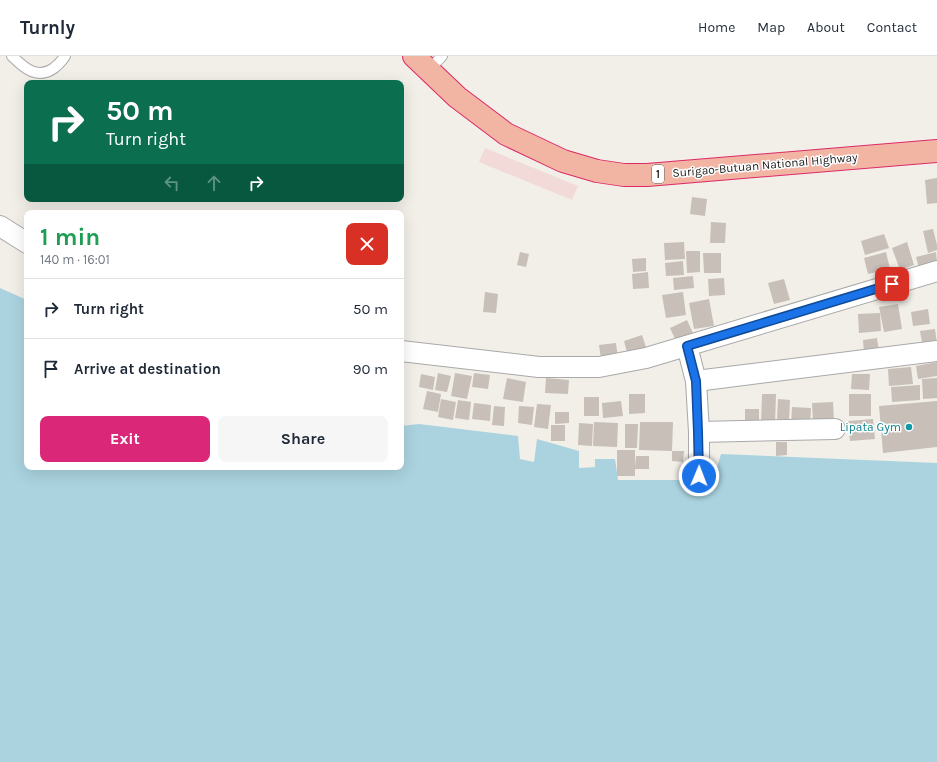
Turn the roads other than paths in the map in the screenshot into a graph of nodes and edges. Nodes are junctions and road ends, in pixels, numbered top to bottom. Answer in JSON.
{"nodes":[{"id":1,"x":12,"y":56,"type":"edge"},
{"id":2,"x":65,"y":56,"type":"edge"},
{"id":3,"x":428,"y":61,"type":"edge"},
{"id":4,"x":937,"y":151,"type":"edge"},
{"id":5,"x":0,"y":226,"type":"edge"},
{"id":6,"x":24,"y":241,"type":"edge"},
{"id":7,"x":937,"y":271,"type":"edge"},
{"id":8,"x":687,"y":346,"type":"junction"},
{"id":9,"x":404,"y":351,"type":"edge"},
{"id":10,"x":937,"y":351,"type":"edge"},
{"id":11,"x":696,"y":381,"type":"junction"},
{"id":12,"x":836,"y":429,"type":"dead end"},
{"id":13,"x":698,"y":432,"type":"junction"},
{"id":14,"x":699,"y":476,"type":"dead end"}],
"edges":[{"from":1,"to":2,"type":"lane"},
{"from":3,"to":4,"type":"highway","name":"Surigao-Butuan National Highway","number":"1"},
{"from":5,"to":6,"type":"street"},
{"from":7,"to":8,"type":"street"},
{"from":8,"to":9,"type":"street"},
{"from":8,"to":11,"type":"street"},
{"from":10,"to":11,"type":"street"},
{"from":11,"to":13,"type":"street"},
{"from":12,"to":13,"type":"street"},
{"from":13,"to":14,"type":"street"}]}
